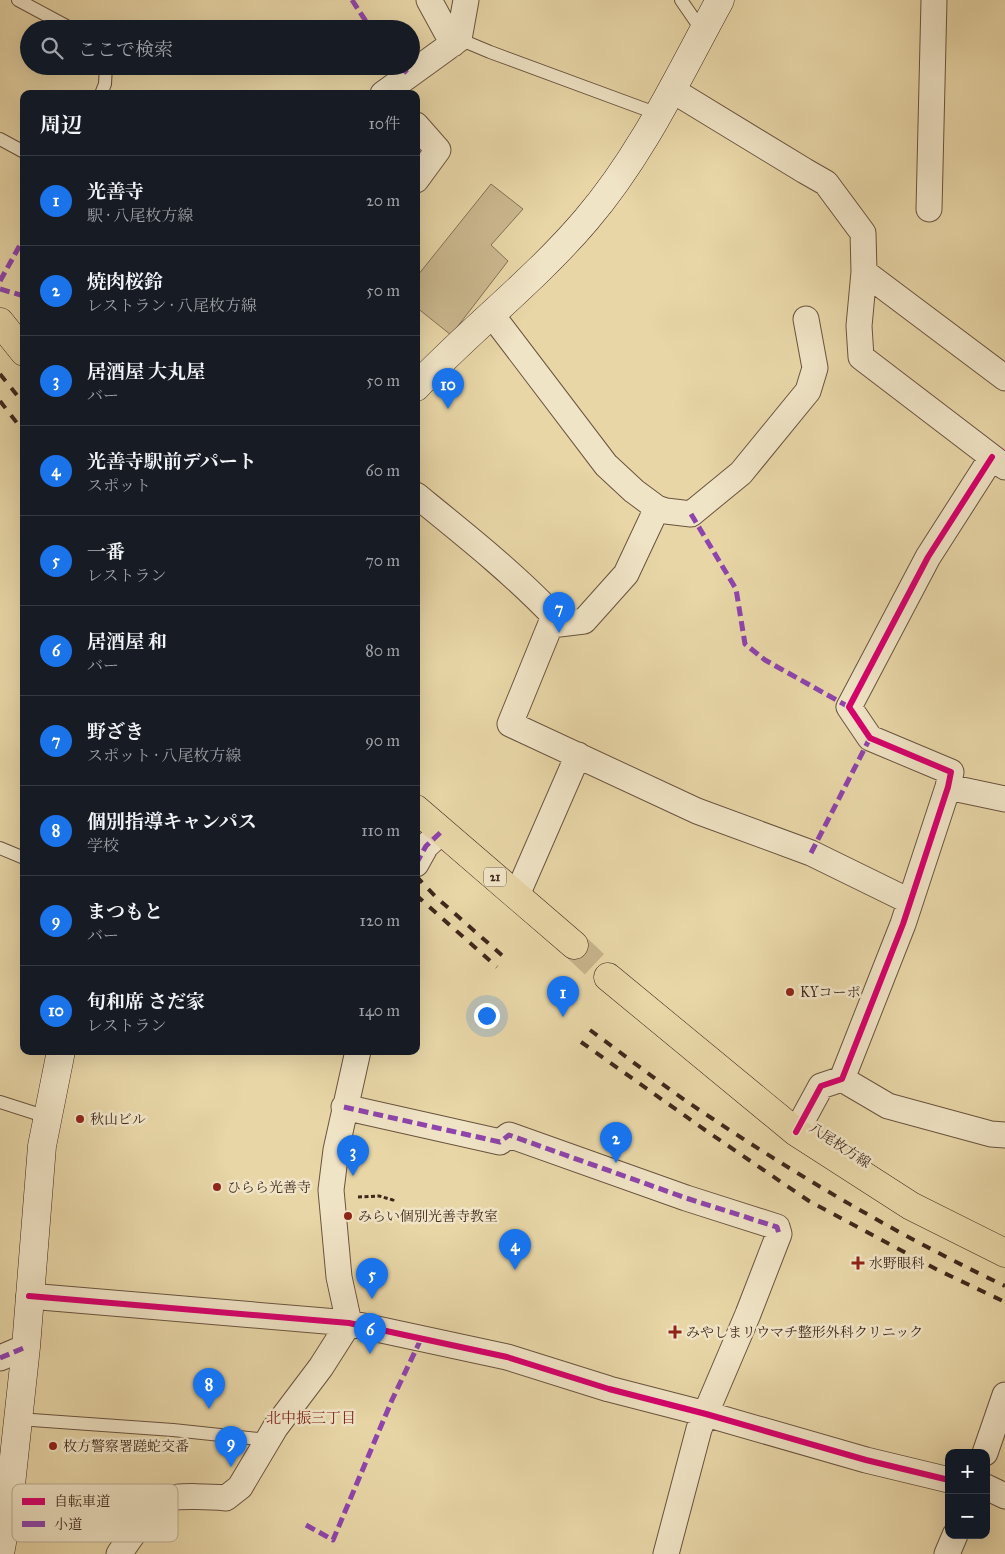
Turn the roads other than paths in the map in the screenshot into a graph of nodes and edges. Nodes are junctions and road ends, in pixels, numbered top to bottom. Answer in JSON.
{"nodes":[{"id":1,"x":18,"y":0,"type":"edge"},
{"id":2,"x":429,"y":0,"type":"edge"},
{"id":3,"x":466,"y":0,"type":"edge"},
{"id":4,"x":682,"y":0,"type":"edge"},
{"id":5,"x":720,"y":0,"type":"edge"},
{"id":6,"x":934,"y":0,"type":"edge"},
{"id":7,"x":55,"y":20,"type":"edge"},
{"id":8,"x":703,"y":32,"type":"junction"},
{"id":9,"x":456,"y":41,"type":"junction"},
{"id":10,"x":420,"y":68,"type":"edge"},
{"id":11,"x":106,"y":75,"type":"edge"},
{"id":12,"x":410,"y":75,"type":"edge"},
{"id":13,"x":102,"y":90,"type":"edge"},
{"id":14,"x":390,"y":90,"type":"edge"},
{"id":15,"x":672,"y":90,"type":"junction"},
{"id":16,"x":658,"y":114,"type":"junction"},
{"id":17,"x":420,"y":130,"type":"edge"},
{"id":18,"x":0,"y":139,"type":"edge"},
{"id":19,"x":20,"y":150,"type":"edge"},
{"id":20,"x":420,"y":175,"type":"edge"},
{"id":21,"x":929,"y":209,"type":"dead end"},
{"id":22,"x":864,"y":272,"type":"junction"},
{"id":23,"x":492,"y":315,"type":"junction"},
{"id":24,"x":806,"y":319,"type":"dead end"},
{"id":25,"x":0,"y":322,"type":"edge"},
{"id":26,"x":20,"y":347,"type":"edge"},
{"id":27,"x":1005,"y":378,"type":"edge"},
{"id":28,"x":420,"y":383,"type":"edge"},
{"id":29,"x":998,"y":462,"type":"edge"},
{"id":30,"x":420,"y":498,"type":"edge"},
{"id":31,"x":657,"y":508,"type":"junction"},
{"id":32,"x":551,"y":625,"type":"junction"},
{"id":33,"x":578,"y":755,"type":"junction"},
{"id":34,"x":948,"y":787,"type":"junction"},
{"id":35,"x":1005,"y":799,"type":"edge"},
{"id":36,"x":420,"y":814,"type":"edge"},
{"id":37,"x":441,"y":832,"type":"junction"},
{"id":38,"x":0,"y":848,"type":"edge"},
{"id":39,"x":20,"y":856,"type":"edge"},
{"id":40,"x":420,"y":857,"type":"edge"},
{"id":41,"x":516,"y":895,"type":"junction"},
{"id":42,"x":910,"y":901,"type":"junction"},
{"id":43,"x":574,"y":945,"type":"tunnel mouth"},
{"id":44,"x":608,"y":977,"type":"tunnel mouth"},
{"id":45,"x":60,"y":1055,"type":"edge"},
{"id":46,"x":357,"y":1055,"type":"edge"},
{"id":47,"x":842,"y":1080,"type":"junction"},
{"id":48,"x":0,"y":1102,"type":"edge"},
{"id":49,"x":344,"y":1107,"type":"junction"},
{"id":50,"x":47,"y":1117,"type":"junction"},
{"id":51,"x":796,"y":1132,"type":"junction"},
{"id":52,"x":1005,"y":1135,"type":"edge"},
{"id":53,"x":1005,"y":1253,"type":"edge"},
{"id":54,"x":29,"y":1296,"type":"junction"},
{"id":55,"x":349,"y":1323,"type":"junction"},
{"id":56,"x":26,"y":1346,"type":"junction"},
{"id":57,"x":0,"y":1358,"type":"edge"},
{"id":58,"x":1005,"y":1395,"type":"edge"},
{"id":59,"x":706,"y":1414,"type":"junction"},
{"id":60,"x":18,"y":1419,"type":"junction"},
{"id":61,"x":267,"y":1440,"type":"junction"},
{"id":62,"x":987,"y":1449,"type":"edge"},
{"id":63,"x":945,"y":1479,"type":"edge"},
{"id":64,"x":990,"y":1489,"type":"edge"},
{"id":65,"x":1005,"y":1496,"type":"edge"},
{"id":66,"x":178,"y":1498,"type":"edge"},
{"id":67,"x":953,"y":1539,"type":"edge"},
{"id":68,"x":128,"y":1542,"type":"edge"},
{"id":69,"x":0,"y":1554,"type":"edge"},
{"id":70,"x":119,"y":1554,"type":"edge"},
{"id":71,"x":666,"y":1554,"type":"edge"},
{"id":72,"x":947,"y":1554,"type":"edge"}],
"edges":[{"from":1,"to":7,"type":"lane"},
{"from":2,"to":9,"type":"street"},
{"from":3,"to":9,"type":"street"},
{"from":4,"to":8,"type":"lane"},
{"from":5,"to":8,"type":"street"},
{"from":6,"to":21,"type":"street"},
{"from":8,"to":15,"type":"street"},
{"from":9,"to":10,"type":"street"},
{"from":9,"to":16,"type":"lane"},
{"from":11,"to":13,"type":"lane"},
{"from":12,"to":14,"type":"street"},
{"from":15,"to":16,"type":"street"},
{"from":15,"to":22,"type":"street"},
{"from":16,"to":23,"type":"street"},
{"from":17,"to":20,"type":"street"},
{"from":18,"to":19,"type":"lane"},
{"from":22,"to":27,"type":"street"},
{"from":22,"to":29,"type":"street"},
{"from":23,"to":28,"type":"street"},
{"from":23,"to":31,"type":"street"},
{"from":24,"to":31,"type":"street"},
{"from":25,"to":26,"type":"main road"},
{"from":29,"to":34,"type":"street"},
{"from":30,"to":32,"type":"street"},
{"from":31,"to":32,"type":"street"},
{"from":32,"to":33,"type":"street"},
{"from":33,"to":41,"type":"street"},
{"from":33,"to":42,"type":"street"},
{"from":34,"to":35,"type":"street"},
{"from":34,"to":42,"type":"street"},
{"from":36,"to":37,"type":"main road","number":"21"},
{"from":37,"to":40,"type":"street"},
{"from":37,"to":41,"type":"main road","number":"21"},
{"from":38,"to":39,"type":"lane"},
{"from":41,"to":43,"type":"main road","number":"21"},
{"from":42,"to":47,"type":"street"},
{"from":44,"to":51,"type":"main road","name":"八尾枚方線"},
{"from":45,"to":50,"type":"street"},
{"from":46,"to":49,"type":"street"},
{"from":47,"to":51,"type":"street"},
{"from":47,"to":52,"type":"street"},
{"from":48,"to":50,"type":"lane"},
{"from":49,"to":55,"type":"street"},
{"from":49,"to":59,"type":"street"},
{"from":50,"to":54,"type":"street"},
{"from":51,"to":53,"type":"main road","name":"八尾枚方線"},
{"from":54,"to":55,"type":"street"},
{"from":54,"to":56,"type":"street"},
{"from":55,"to":59,"type":"street"},
{"from":55,"to":61,"type":"street"},
{"from":56,"to":57,"type":"street"},
{"from":56,"to":60,"type":"street"},
{"from":58,"to":62,"type":"street"},
{"from":59,"to":63,"type":"street"},
{"from":59,"to":71,"type":"street"},
{"from":60,"to":61,"type":"lane"},
{"from":60,"to":69,"type":"street"},
{"from":61,"to":66,"type":"street"},
{"from":64,"to":65,"type":"street"},
{"from":67,"to":72,"type":"street"},
{"from":68,"to":70,"type":"street"}]}
